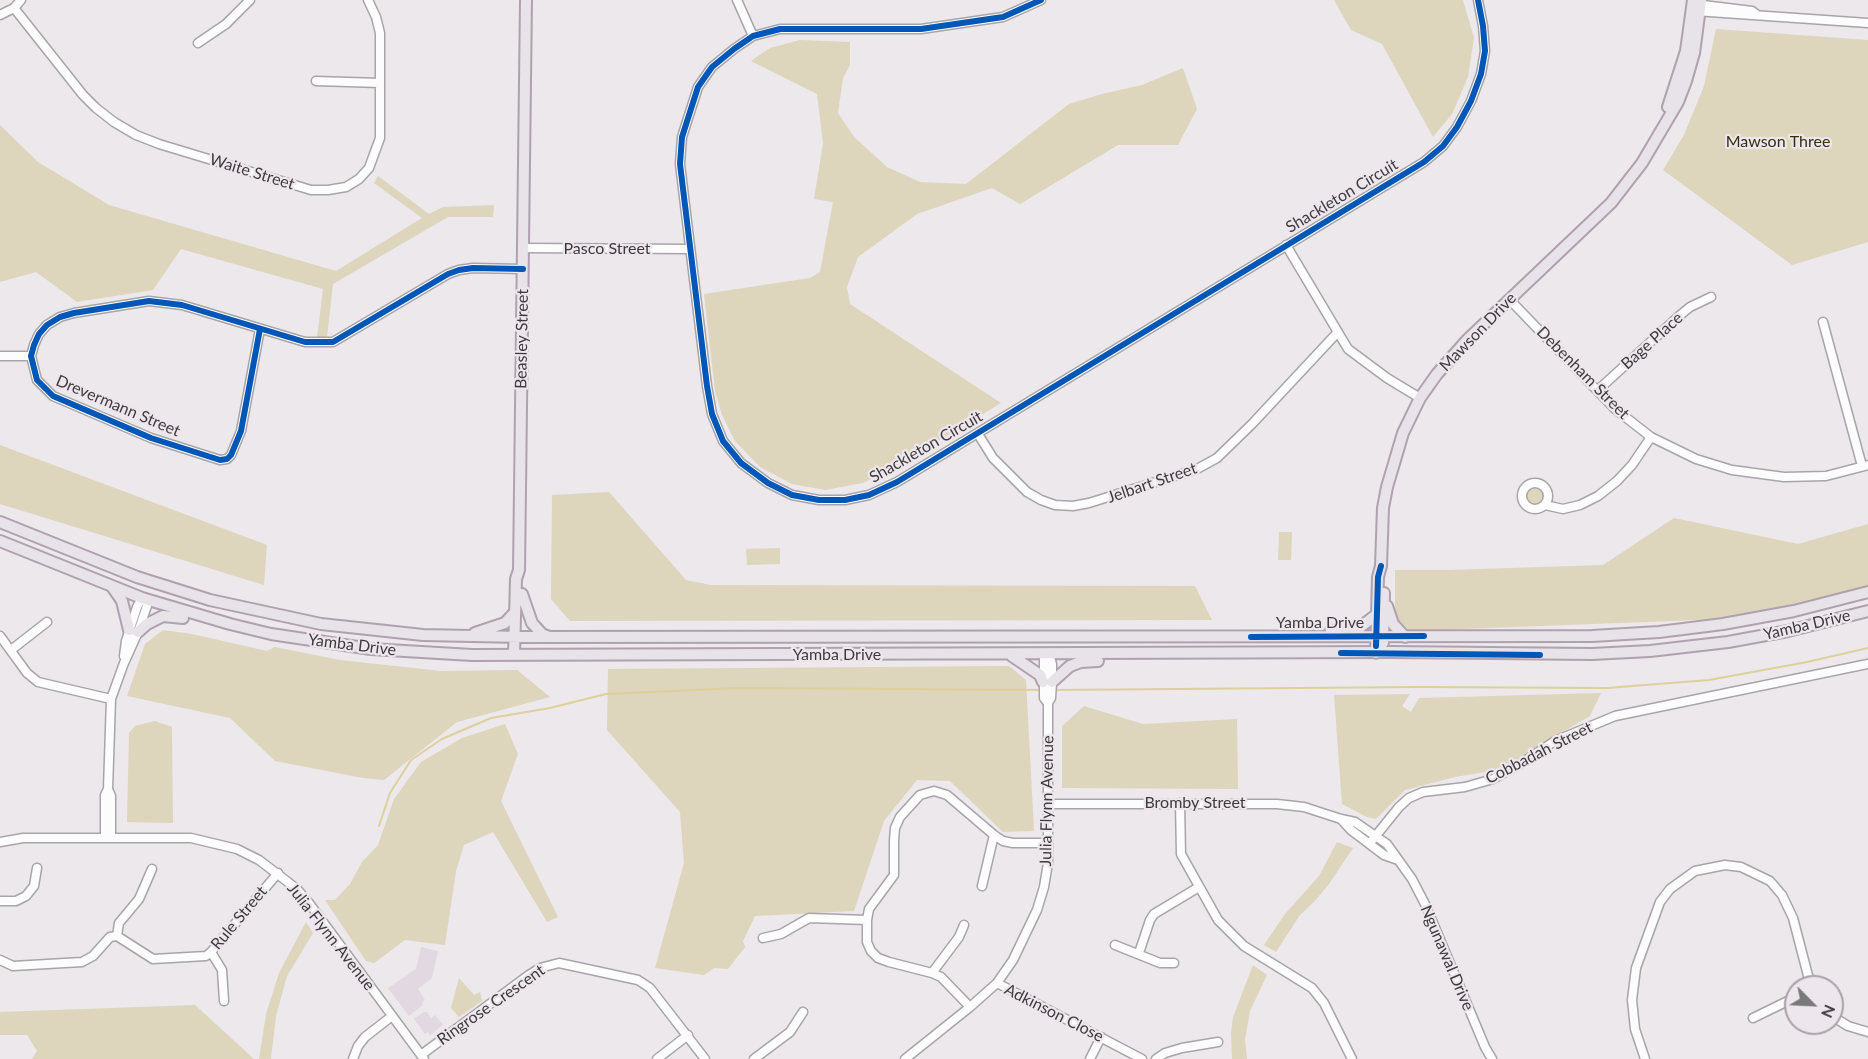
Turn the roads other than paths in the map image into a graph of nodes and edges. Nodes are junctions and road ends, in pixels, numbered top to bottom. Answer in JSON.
{"nodes":[{"id":1,"x":21,"y":0,"type":"edge"},
{"id":2,"x":250,"y":0,"type":"edge"},
{"id":3,"x":368,"y":0,"type":"edge"},
{"id":4,"x":526,"y":0,"type":"edge"},
{"id":5,"x":737,"y":0,"type":"edge"},
{"id":6,"x":1041,"y":0,"type":"edge"},
{"id":7,"x":1478,"y":0,"type":"edge"},
{"id":8,"x":1697,"y":5,"type":"edge"},
{"id":9,"x":14,"y":8,"type":"junction"},
{"id":10,"x":0,"y":15,"type":"edge"},
{"id":11,"x":1868,"y":23,"type":"edge"},
{"id":12,"x":753,"y":36,"type":"junction"},
{"id":13,"x":198,"y":43,"type":"dead end"},
{"id":14,"x":316,"y":81,"type":"dead end"},
{"id":15,"x":380,"y":83,"type":"junction"},
{"id":16,"x":1286,"y":245,"type":"junction"},
{"id":17,"x":523,"y":248,"type":"junction"},
{"id":18,"x":690,"y":249,"type":"junction"},
{"id":19,"x":523,"y":269,"type":"junction"},
{"id":20,"x":1711,"y":297,"type":"dead end"},
{"id":21,"x":1509,"y":299,"type":"junction"},
{"id":22,"x":1823,"y":322,"type":"dead end"},
{"id":23,"x":260,"y":329,"type":"junction"},
{"id":24,"x":1337,"y":333,"type":"junction"},
{"id":25,"x":0,"y":356,"type":"edge"},
{"id":26,"x":32,"y":356,"type":"junction"},
{"id":27,"x":1598,"y":390,"type":"junction"},
{"id":28,"x":1420,"y":398,"type":"junction"},
{"id":29,"x":978,"y":434,"type":"junction"},
{"id":30,"x":1651,"y":437,"type":"junction"},
{"id":31,"x":1865,"y":465,"type":"edge"},
{"id":32,"x":1545,"y":505,"type":"dead end"},
{"id":33,"x":0,"y":522,"type":"edge"},
{"id":34,"x":0,"y":541,"type":"edge"},
{"id":35,"x":1381,"y":566,"type":"junction"},
{"id":36,"x":519,"y":570,"type":"junction"},
{"id":37,"x":151,"y":582,"type":"junction"},
{"id":38,"x":113,"y":587,"type":"junction"},
{"id":39,"x":1384,"y":591,"type":"junction"},
{"id":40,"x":1868,"y":592,"type":"edge"},
{"id":41,"x":522,"y":594,"type":"junction"},
{"id":42,"x":145,"y":599,"type":"junction"},
{"id":43,"x":1868,"y":611,"type":"edge"},
{"id":44,"x":515,"y":612,"type":"junction"},
{"id":45,"x":1376,"y":615,"type":"junction"},
{"id":46,"x":207,"y":619,"type":"junction"},
{"id":47,"x":47,"y":622,"type":"dead end"},
{"id":48,"x":134,"y":631,"type":"junction"},
{"id":49,"x":0,"y":636,"type":"edge"},
{"id":50,"x":457,"y":636,"type":"junction"},
{"id":51,"x":1317,"y":636,"type":"junction"},
{"id":52,"x":1379,"y":636,"type":"junction"},
{"id":53,"x":518,"y":637,"type":"junction"},
{"id":54,"x":549,"y":637,"type":"junction"},
{"id":55,"x":984,"y":637,"type":"junction"},
{"id":56,"x":1065,"y":637,"type":"junction"},
{"id":57,"x":1405,"y":637,"type":"junction"},
{"id":58,"x":11,"y":650,"type":"junction"},
{"id":59,"x":1047,"y":653,"type":"junction"},
{"id":60,"x":1379,"y":653,"type":"junction"},
{"id":61,"x":1115,"y":654,"type":"junction"},
{"id":62,"x":517,"y":655,"type":"junction"},
{"id":63,"x":1010,"y":655,"type":"junction"},
{"id":64,"x":1868,"y":664,"type":"edge"},
{"id":65,"x":1048,"y":682,"type":"junction"},
{"id":66,"x":110,"y":703,"type":"junction"},
{"id":67,"x":1180,"y":803,"type":"junction"},
{"id":68,"x":1048,"y":804,"type":"junction"},
{"id":69,"x":1338,"y":818,"type":"junction"},
{"id":70,"x":994,"y":835,"type":"junction"},
{"id":71,"x":1377,"y":835,"type":"junction"},
{"id":72,"x":108,"y":838,"type":"junction"},
{"id":73,"x":0,"y":842,"type":"edge"},
{"id":74,"x":1048,"y":843,"type":"junction"},
{"id":75,"x":1370,"y":843,"type":"junction"},
{"id":76,"x":1398,"y":860,"type":"junction"},
{"id":77,"x":37,"y":868,"type":"dead end"},
{"id":78,"x":152,"y":869,"type":"dead end"},
{"id":79,"x":278,"y":873,"type":"junction"},
{"id":80,"x":982,"y":886,"type":"dead end"},
{"id":81,"x":1199,"y":887,"type":"junction"},
{"id":82,"x":0,"y":901,"type":"edge"},
{"id":83,"x":867,"y":920,"type":"junction"},
{"id":84,"x":964,"y":926,"type":"dead end"},
{"id":85,"x":117,"y":936,"type":"junction"},
{"id":86,"x":764,"y":938,"type":"dead end"},
{"id":87,"x":1116,"y":945,"type":"dead end"},
{"id":88,"x":211,"y":952,"type":"junction"},
{"id":89,"x":1139,"y":953,"type":"junction"},
{"id":90,"x":0,"y":960,"type":"edge"},
{"id":91,"x":1174,"y":963,"type":"dead end"},
{"id":92,"x":932,"y":973,"type":"junction"},
{"id":93,"x":1807,"y":975,"type":"edge"},
{"id":94,"x":997,"y":983,"type":"junction"},
{"id":95,"x":224,"y":1000,"type":"dead end"},
{"id":96,"x":1784,"y":1003,"type":"edge"},
{"id":97,"x":970,"y":1007,"type":"junction"},
{"id":98,"x":803,"y":1012,"type":"dead end"},
{"id":99,"x":392,"y":1016,"type":"junction"},
{"id":100,"x":1753,"y":1018,"type":"dead end"},
{"id":101,"x":1844,"y":1024,"type":"edge"},
{"id":102,"x":1868,"y":1032,"type":"edge"},
{"id":103,"x":687,"y":1035,"type":"junction"},
{"id":104,"x":1101,"y":1037,"type":"junction"},
{"id":105,"x":1218,"y":1042,"type":"dead end"},
{"id":106,"x":423,"y":1057,"type":"edge"},
{"id":107,"x":908,"y":1057,"type":"edge"},
{"id":108,"x":353,"y":1059,"type":"edge"},
{"id":109,"x":657,"y":1059,"type":"edge"},
{"id":110,"x":705,"y":1059,"type":"edge"},
{"id":111,"x":754,"y":1059,"type":"edge"},
{"id":112,"x":1090,"y":1059,"type":"edge"},
{"id":113,"x":1142,"y":1059,"type":"edge"},
{"id":114,"x":1156,"y":1059,"type":"edge"},
{"id":115,"x":1352,"y":1059,"type":"edge"},
{"id":116,"x":1492,"y":1059,"type":"edge"},
{"id":117,"x":1645,"y":1059,"type":"edge"}],
"edges":[{"from":1,"to":9,"type":"street"},
{"from":2,"to":13,"type":"street"},
{"from":3,"to":15,"type":"street","name":"Waite Street"},
{"from":4,"to":17,"type":"main road","name":"Beasley Street"},
{"from":5,"to":12,"type":"street"},
{"from":6,"to":12,"type":"street","name":"Shackleton Circuit"},
{"from":7,"to":16,"type":"street","name":"Shackleton Circuit"},
{"from":8,"to":11,"type":"street"},
{"from":8,"to":21,"type":"main road","name":"Mawson Drive"},
{"from":9,"to":10,"type":"street"},
{"from":9,"to":15,"type":"street","name":"Waite Street"},
{"from":12,"to":18,"type":"street","name":"Shackleton Circuit"},
{"from":14,"to":15,"type":"street"},
{"from":16,"to":24,"type":"street"},
{"from":16,"to":29,"type":"street","name":"Shackleton Circuit"},
{"from":17,"to":18,"type":"street","name":"Pasco Street"},
{"from":17,"to":19,"type":"main road","name":"Beasley Street"},
{"from":18,"to":29,"type":"street","name":"Shackleton Circuit"},
{"from":19,"to":23,"type":"street"},
{"from":19,"to":36,"type":"main road","name":"Beasley Street"},
{"from":20,"to":27,"type":"street","name":"Bage Place"},
{"from":21,"to":27,"type":"street","name":"Debenham Street"},
{"from":21,"to":28,"type":"main road","name":"Mawson Drive"},
{"from":22,"to":31,"type":"street"},
{"from":23,"to":26,"type":"street"},
{"from":23,"to":26,"type":"street","name":"Drevermann Street"},
{"from":24,"to":28,"type":"street"},
{"from":24,"to":29,"type":"street","name":"Jelbart Street"},
{"from":25,"to":26,"type":"street"},
{"from":27,"to":30,"type":"street","name":"Debenham Street"},
{"from":28,"to":35,"type":"main road","name":"Mawson Drive"},
{"from":30,"to":31,"type":"street","name":"Debenham Street"},
{"from":30,"to":32,"type":"street"},
{"from":33,"to":37,"type":"main road","name":"Yamba Drive"},
{"from":34,"to":38,"type":"main road","name":"Yamba Drive"},
{"from":35,"to":39,"type":"main road","name":"Mawson Drive"},
{"from":35,"to":45,"type":"main road","name":"Mawson Drive"},
{"from":36,"to":41,"type":"main road","name":"Beasley Street"},
{"from":36,"to":44,"type":"main road","name":"Beasley Street"},
{"from":37,"to":42,"type":"main road"},
{"from":37,"to":50,"type":"main road","name":"Yamba Drive"},
{"from":38,"to":42,"type":"main road","name":"Yamba Drive"},
{"from":38,"to":48,"type":"main road"},
{"from":39,"to":52,"type":"main road","name":"Mawson Drive"},
{"from":39,"to":57,"type":"main road"},
{"from":40,"to":57,"type":"main road","name":"Yamba Drive"},
{"from":41,"to":53,"type":"main road","name":"Beasley Street"},
{"from":41,"to":54,"type":"main road"},
{"from":42,"to":46,"type":"main road","name":"Yamba Drive"},
{"from":42,"to":48,"type":"street"},
{"from":43,"to":60,"type":"main road","name":"Yamba Drive"},
{"from":44,"to":50,"type":"main road"},
{"from":44,"to":53,"type":"main road","name":"Beasley Street"},
{"from":45,"to":51,"type":"main road"},
{"from":45,"to":52,"type":"main road","name":"Mawson Drive"},
{"from":46,"to":48,"type":"main road"},
{"from":46,"to":62,"type":"main road","name":"Yamba Drive"},
{"from":47,"to":58,"type":"street"},
{"from":48,"to":66,"type":"street"},
{"from":49,"to":58,"type":"street"},
{"from":50,"to":53,"type":"main road","name":"Yamba Drive"},
{"from":51,"to":52,"type":"main road","name":"Yamba Drive"},
{"from":51,"to":56,"type":"main road","name":"Yamba Drive"},
{"from":52,"to":57,"type":"main road","name":"Yamba Drive"},
{"from":52,"to":60,"type":"main road"},
{"from":53,"to":54,"type":"main road","name":"Yamba Drive"},
{"from":53,"to":62,"type":"main road"},
{"from":54,"to":55,"type":"main road","name":"Yamba Drive"},
{"from":55,"to":56,"type":"main road","name":"Yamba Drive"},
{"from":55,"to":59,"type":"main road"},
{"from":56,"to":59,"type":"main road"},
{"from":58,"to":66,"type":"street"},
{"from":59,"to":61,"type":"main road","name":"Yamba Drive"},
{"from":59,"to":63,"type":"main road","name":"Yamba Drive"},
{"from":59,"to":65,"type":"street","name":"Julia Flynn Avenue"},
{"from":60,"to":61,"type":"main road","name":"Yamba Drive"},
{"from":61,"to":65,"type":"main road"},
{"from":62,"to":63,"type":"main road","name":"Yamba Drive"},
{"from":63,"to":65,"type":"main road"},
{"from":64,"to":71,"type":"street","name":"Cobbadah Street"},
{"from":65,"to":68,"type":"street","name":"Julia Flynn Avenue"},
{"from":66,"to":72,"type":"street"},
{"from":67,"to":68,"type":"street","name":"Bromby Street"},
{"from":67,"to":69,"type":"street","name":"Bromby Street"},
{"from":67,"to":81,"type":"street"},
{"from":68,"to":74,"type":"street","name":"Julia Flynn Avenue"},
{"from":69,"to":71,"type":"street","name":"Bromby Street"},
{"from":69,"to":75,"type":"street"},
{"from":70,"to":74,"type":"street"},
{"from":70,"to":80,"type":"street"},
{"from":70,"to":83,"type":"street"},
{"from":71,"to":75,"type":"street","name":"Cobbadah Street"},
{"from":71,"to":76,"type":"street","name":"Ngunawal Drive"},
{"from":72,"to":73,"type":"street","name":"Julia Flynn Avenue"},
{"from":72,"to":79,"type":"street","name":"Julia Flynn Avenue"},
{"from":74,"to":94,"type":"street","name":"Julia Flynn Avenue"},
{"from":75,"to":76,"type":"street","name":"Ngunawal Drive"},
{"from":76,"to":116,"type":"street","name":"Ngunawal Drive"},
{"from":77,"to":82,"type":"street"},
{"from":78,"to":85,"type":"street"},
{"from":79,"to":88,"type":"street","name":"Rule Street"},
{"from":79,"to":99,"type":"street","name":"Julia Flynn Avenue"},
{"from":81,"to":89,"type":"street"},
{"from":81,"to":115,"type":"street"},
{"from":83,"to":86,"type":"street"},
{"from":83,"to":92,"type":"street"},
{"from":84,"to":92,"type":"street"},
{"from":85,"to":88,"type":"street","name":"Rule Street"},
{"from":85,"to":90,"type":"street"},
{"from":87,"to":89,"type":"street"},
{"from":88,"to":95,"type":"street"},
{"from":89,"to":91,"type":"street"},
{"from":92,"to":97,"type":"street"},
{"from":93,"to":117,"type":"street"},
{"from":94,"to":97,"type":"street","name":"Julia Flynn Avenue"},
{"from":94,"to":104,"type":"street","name":"Adkinson Close"},
{"from":96,"to":100,"type":"street"},
{"from":97,"to":107,"type":"street","name":"Julia Flynn Avenue"},
{"from":98,"to":111,"type":"street"},
{"from":99,"to":106,"type":"street","name":"Julia Flynn Avenue"},
{"from":99,"to":108,"type":"street"},
{"from":101,"to":102,"type":"street"},
{"from":103,"to":106,"type":"street","name":"Ringrose Crescent"},
{"from":103,"to":109,"type":"street"},
{"from":103,"to":110,"type":"street","name":"Ringrose Crescent"},
{"from":104,"to":112,"type":"street"},
{"from":104,"to":113,"type":"street","name":"Adkinson Close"},
{"from":105,"to":114,"type":"street"}]}
